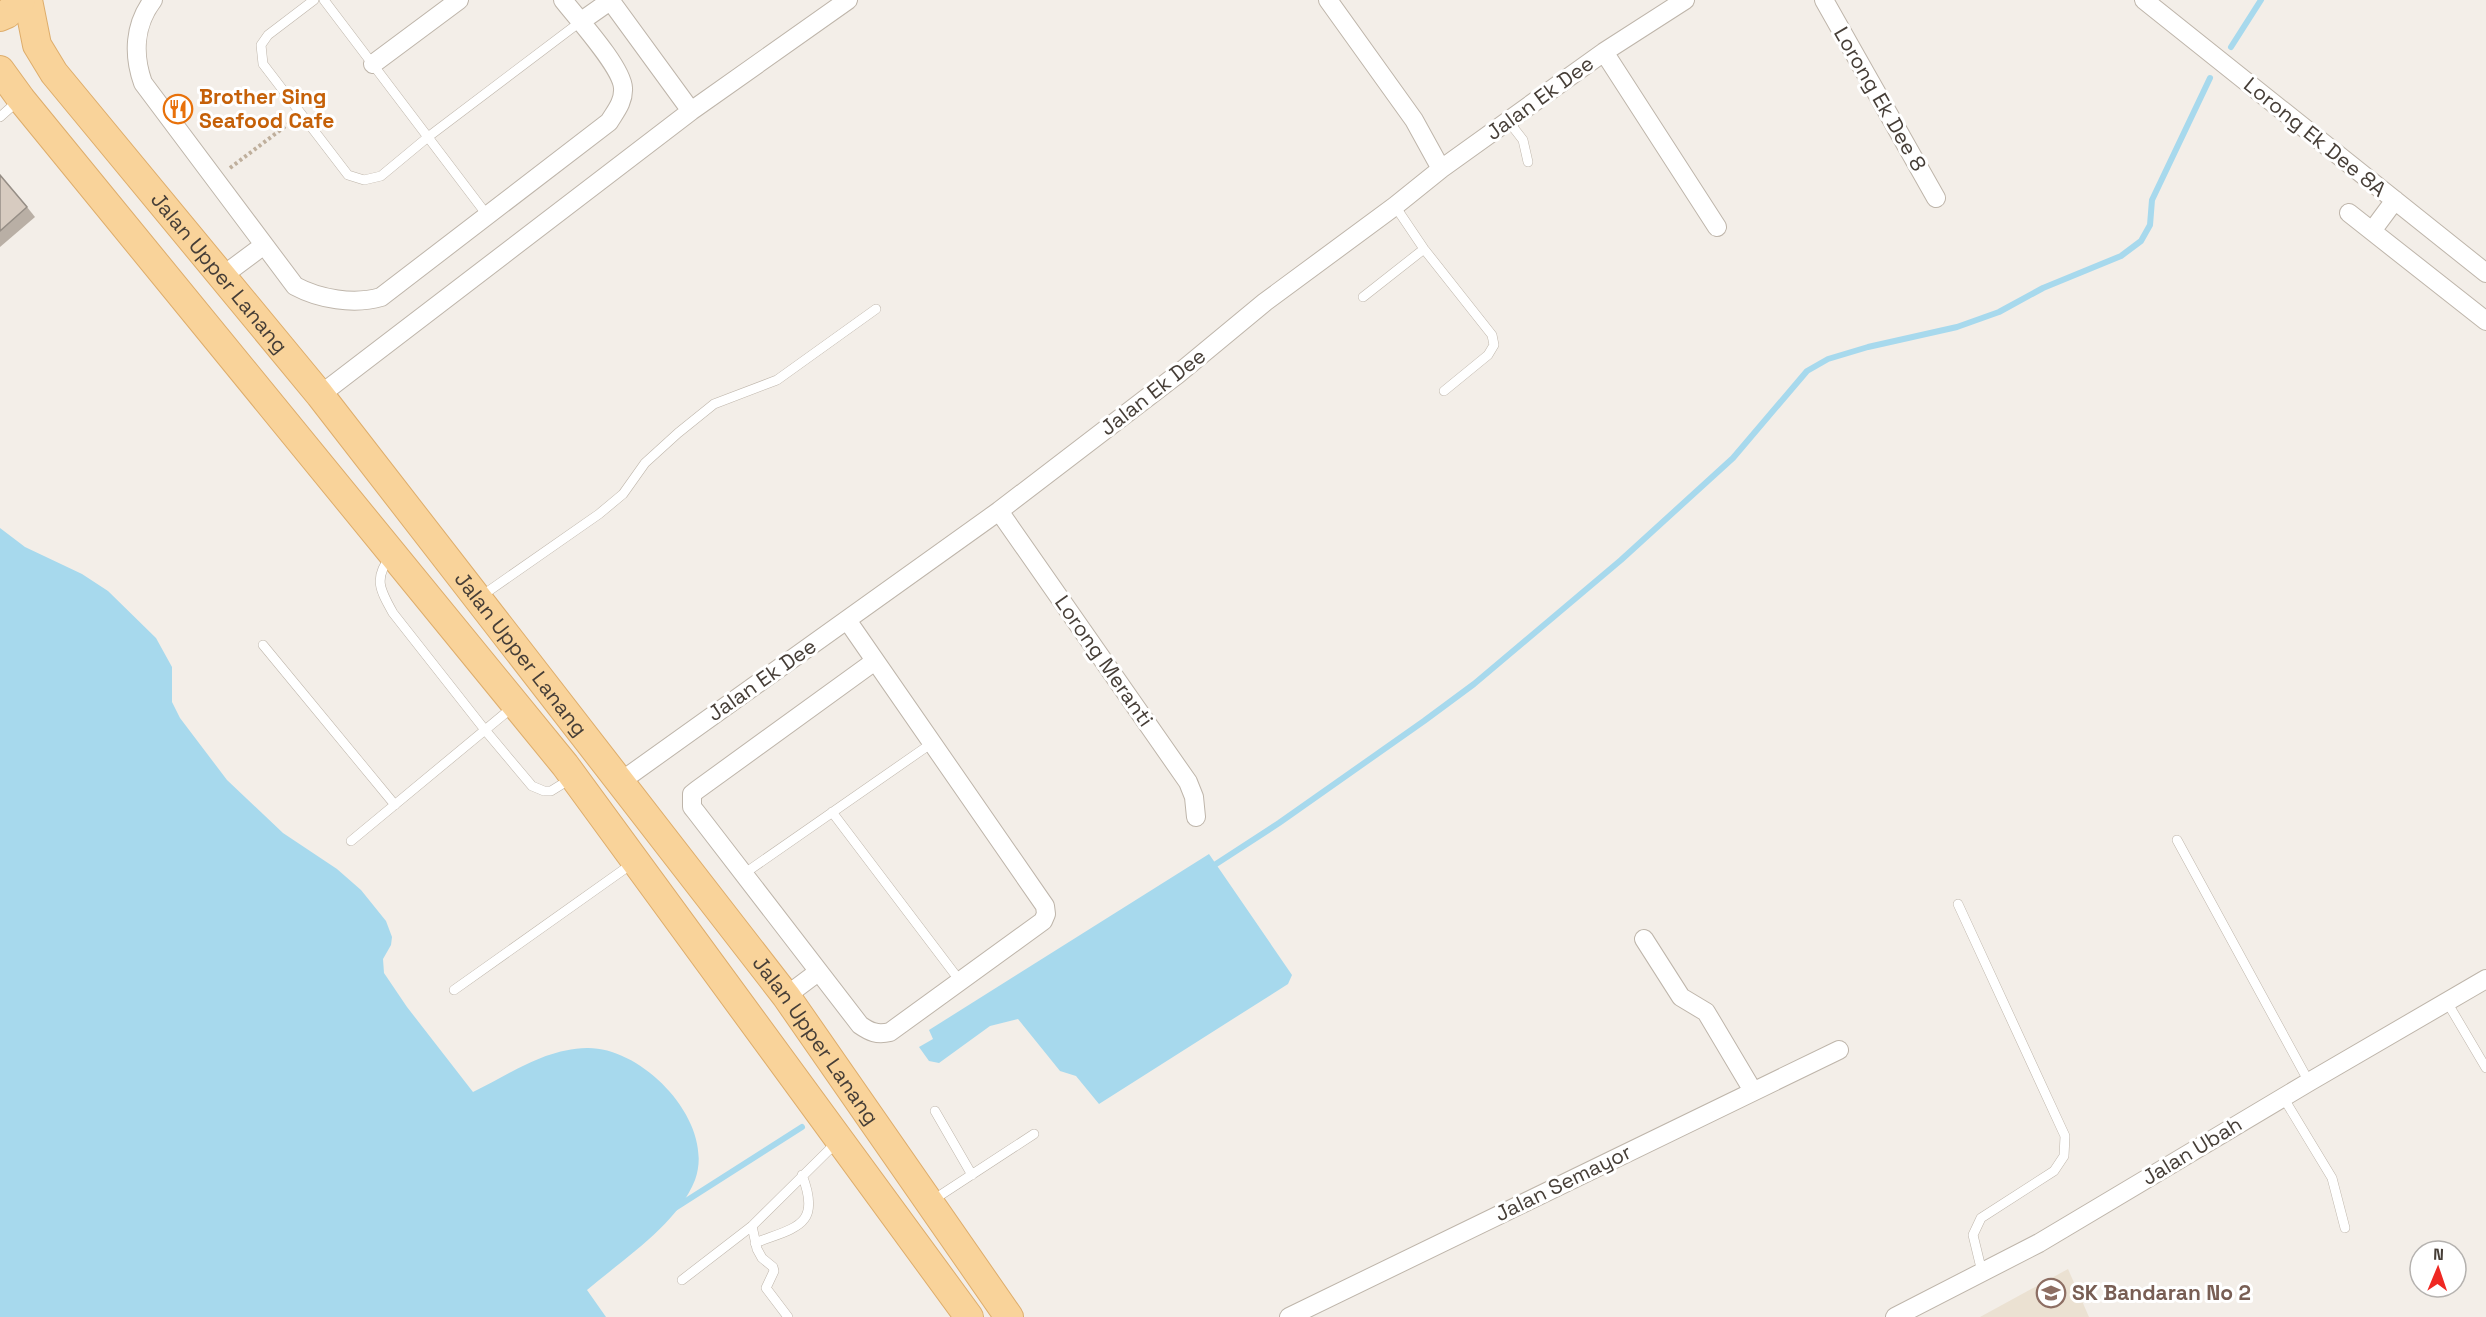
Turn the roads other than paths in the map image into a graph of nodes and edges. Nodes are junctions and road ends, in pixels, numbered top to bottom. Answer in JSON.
{"nodes":[{"id":1,"x":21,"y":0,"type":"edge"},
{"id":2,"x":28,"y":0,"type":"edge"},
{"id":3,"x":153,"y":0,"type":"edge"},
{"id":4,"x":314,"y":0,"type":"edge"},
{"id":5,"x":324,"y":0,"type":"edge"},
{"id":6,"x":459,"y":0,"type":"edge"},
{"id":7,"x":563,"y":0,"type":"edge"},
{"id":8,"x":848,"y":0,"type":"edge"},
{"id":9,"x":1328,"y":0,"type":"edge"},
{"id":10,"x":1685,"y":0,"type":"edge"},
{"id":11,"x":1824,"y":0,"type":"edge"},
{"id":12,"x":2144,"y":0,"type":"edge"},
{"id":13,"x":610,"y":1,"type":"edge"},
{"id":14,"x":0,"y":17,"type":"edge"},
{"id":15,"x":580,"y":22,"type":"junction"},
{"id":16,"x":1604,"y":52,"type":"junction"},
{"id":17,"x":373,"y":64,"type":"junction"},
{"id":18,"x":0,"y":70,"type":"edge"},
{"id":19,"x":10,"y":108,"type":"edge"},
{"id":20,"x":691,"y":111,"type":"junction"},
{"id":21,"x":1509,"y":122,"type":"junction"},
{"id":22,"x":428,"y":137,"type":"junction"},
{"id":23,"x":1528,"y":162,"type":"dead end"},
{"id":24,"x":1441,"y":169,"type":"junction"},
{"id":25,"x":1936,"y":198,"type":"dead end"},
{"id":26,"x":2395,"y":201,"type":"junction"},
{"id":27,"x":1395,"y":206,"type":"junction"},
{"id":28,"x":2349,"y":213,"type":"dead end"},
{"id":29,"x":487,"y":215,"type":"junction"},
{"id":30,"x":1717,"y":227,"type":"dead end"},
{"id":31,"x":2372,"y":231,"type":"junction"},
{"id":32,"x":264,"y":245,"type":"junction"},
{"id":33,"x":1424,"y":249,"type":"junction"},
{"id":34,"x":2486,"y":273,"type":"edge"},
{"id":35,"x":222,"y":277,"type":"junction"},
{"id":36,"x":1363,"y":297,"type":"dead end"},
{"id":37,"x":876,"y":309,"type":"dead end"},
{"id":38,"x":2486,"y":321,"type":"edge"},
{"id":39,"x":1444,"y":391,"type":"dead end"},
{"id":40,"x":320,"y":395,"type":"junction"},
{"id":41,"x":999,"y":511,"type":"junction"},
{"id":42,"x":393,"y":554,"type":"junction"},
{"id":43,"x":478,"y":598,"type":"junction"},
{"id":44,"x":846,"y":620,"type":"junction"},
{"id":45,"x":264,"y":645,"type":"dead end"},
{"id":46,"x":875,"y":661,"type":"junction"},
{"id":47,"x":516,"y":704,"type":"junction"},
{"id":48,"x":484,"y":730,"type":"junction"},
{"id":49,"x":932,"y":743,"type":"junction"},
{"id":50,"x":572,"y":777,"type":"junction"},
{"id":51,"x":620,"y":782,"type":"junction"},
{"id":52,"x":394,"y":805,"type":"junction"},
{"id":53,"x":832,"y":812,"type":"junction"},
{"id":54,"x":1196,"y":816,"type":"dead end"},
{"id":55,"x":2177,"y":840,"type":"dead end"},
{"id":56,"x":351,"y":841,"type":"dead end"},
{"id":57,"x":635,"y":861,"type":"junction"},
{"id":58,"x":745,"y":873,"type":"junction"},
{"id":59,"x":1958,"y":904,"type":"dead end"},
{"id":60,"x":1644,"y":939,"type":"dead end"},
{"id":61,"x":818,"y":972,"type":"junction"},
{"id":62,"x":2486,"y":979,"type":"edge"},
{"id":63,"x":960,"y":981,"type":"junction"},
{"id":64,"x":454,"y":990,"type":"dead end"},
{"id":65,"x":786,"y":996,"type":"junction"},
{"id":66,"x":2447,"y":1002,"type":"junction"},
{"id":67,"x":1839,"y":1050,"type":"dead end"},
{"id":68,"x":2486,"y":1068,"type":"edge"},
{"id":69,"x":2309,"y":1082,"type":"junction"},
{"id":70,"x":1753,"y":1091,"type":"junction"},
{"id":71,"x":2283,"y":1097,"type":"junction"},
{"id":72,"x":935,"y":1111,"type":"dead end"},
{"id":73,"x":1034,"y":1134,"type":"dead end"},
{"id":74,"x":840,"y":1139,"type":"junction"},
{"id":75,"x":802,"y":1175,"type":"junction"},
{"id":76,"x":972,"y":1175,"type":"junction"},
{"id":77,"x":928,"y":1203,"type":"junction"},
{"id":78,"x":752,"y":1226,"type":"junction"},
{"id":79,"x":2345,"y":1228,"type":"dead end"},
{"id":80,"x":755,"y":1243,"type":"junction"},
{"id":81,"x":1982,"y":1272,"type":"junction"},
{"id":82,"x":682,"y":1280,"type":"dead end"},
{"id":83,"x":788,"y":1317,"type":"edge"},
{"id":84,"x":969,"y":1317,"type":"edge"},
{"id":85,"x":1009,"y":1317,"type":"edge"},
{"id":86,"x":1288,"y":1317,"type":"edge"},
{"id":87,"x":1895,"y":1317,"type":"edge"}],
"edges":[{"from":1,"to":14,"type":"main road"},
{"from":2,"to":35,"type":"main road","name":"Jalan Upper Lanang"},
{"from":3,"to":32,"type":"street"},
{"from":4,"to":22,"type":"lane"},
{"from":5,"to":17,"type":"lane"},
{"from":6,"to":17,"type":"street"},
{"from":7,"to":15,"type":"street"},
{"from":8,"to":20,"type":"street"},
{"from":9,"to":24,"type":"street"},
{"from":10,"to":16,"type":"street","name":"Jalan Ek Dee"},
{"from":11,"to":25,"type":"street","name":"Lorong Ek Dee 8"},
{"from":12,"to":26,"type":"street","name":"Lorong Ek Dee 8A"},
{"from":13,"to":15,"type":"street"},
{"from":13,"to":20,"type":"street"},
{"from":15,"to":22,"type":"lane"},
{"from":15,"to":29,"type":"street"},
{"from":16,"to":21,"type":"street","name":"Jalan Ek Dee"},
{"from":16,"to":30,"type":"street"},
{"from":17,"to":22,"type":"lane"},
{"from":18,"to":19,"type":"main road","name":"Jalan Upper Lanang"},
{"from":19,"to":42,"type":"main road","name":"Jalan Upper Lanang"},
{"from":20,"to":40,"type":"street"},
{"from":21,"to":23,"type":"lane"},
{"from":21,"to":24,"type":"street","name":"Jalan Ek Dee"},
{"from":22,"to":29,"type":"lane"},
{"from":24,"to":27,"type":"street","name":"Jalan Ek Dee"},
{"from":26,"to":31,"type":"street"},
{"from":26,"to":34,"type":"street","name":"Lorong Ek Dee 8A"},
{"from":27,"to":33,"type":"lane"},
{"from":27,"to":41,"type":"street","name":"Jalan Ek Dee"},
{"from":28,"to":31,"type":"street"},
{"from":29,"to":32,"type":"street"},
{"from":31,"to":38,"type":"street"},
{"from":32,"to":35,"type":"street"},
{"from":33,"to":36,"type":"lane"},
{"from":33,"to":39,"type":"lane"},
{"from":35,"to":40,"type":"main road","name":"Jalan Upper Lanang"},
{"from":37,"to":43,"type":"lane"},
{"from":40,"to":43,"type":"main road","name":"Jalan Upper Lanang"},
{"from":41,"to":44,"type":"street","name":"Jalan Ek Dee"},
{"from":41,"to":54,"type":"street","name":"Lorong Meranti"},
{"from":42,"to":47,"type":"main road","name":"Jalan Upper Lanang"},
{"from":42,"to":48,"type":"lane"},
{"from":43,"to":51,"type":"main road","name":"Jalan Upper Lanang"},
{"from":44,"to":46,"type":"street"},
{"from":44,"to":51,"type":"street","name":"Jalan Ek Dee"},
{"from":45,"to":52,"type":"lane"},
{"from":46,"to":49,"type":"street"},
{"from":46,"to":58,"type":"street"},
{"from":47,"to":48,"type":"lane"},
{"from":47,"to":50,"type":"main road","name":"Jalan Upper Lanang"},
{"from":48,"to":50,"type":"lane"},
{"from":48,"to":52,"type":"lane"},
{"from":49,"to":53,"type":"lane"},
{"from":49,"to":63,"type":"street"},
{"from":50,"to":57,"type":"main road","name":"Jalan Upper Lanang"},
{"from":51,"to":65,"type":"main road","name":"Jalan Upper Lanang"},
{"from":52,"to":56,"type":"lane"},
{"from":53,"to":58,"type":"lane"},
{"from":53,"to":63,"type":"lane"},
{"from":55,"to":69,"type":"lane"},
{"from":57,"to":64,"type":"lane"},
{"from":57,"to":74,"type":"main road","name":"Jalan Upper Lanang"},
{"from":58,"to":61,"type":"street"},
{"from":59,"to":81,"type":"lane"},
{"from":60,"to":70,"type":"street"},
{"from":61,"to":63,"type":"street"},
{"from":61,"to":65,"type":"street"},
{"from":62,"to":66,"type":"street","name":"Jalan Ubah"},
{"from":65,"to":77,"type":"main road","name":"Jalan Upper Lanang"},
{"from":66,"to":68,"type":"lane"},
{"from":66,"to":69,"type":"street","name":"Jalan Ubah"},
{"from":67,"to":70,"type":"street","name":"Jalan Semayor"},
{"from":69,"to":71,"type":"street","name":"Jalan Ubah"},
{"from":70,"to":86,"type":"street","name":"Jalan Semayor"},
{"from":71,"to":79,"type":"lane"},
{"from":71,"to":81,"type":"street","name":"Jalan Ubah"},
{"from":72,"to":76,"type":"lane"},
{"from":73,"to":76,"type":"lane"},
{"from":74,"to":75,"type":"lane"},
{"from":74,"to":84,"type":"main road","name":"Jalan Upper Lanang"},
{"from":75,"to":78,"type":"lane"},
{"from":75,"to":80,"type":"lane"},
{"from":76,"to":77,"type":"lane"},
{"from":77,"to":85,"type":"main road","name":"Jalan Upper Lanang"},
{"from":78,"to":80,"type":"lane"},
{"from":78,"to":82,"type":"lane"},
{"from":80,"to":83,"type":"lane"},
{"from":81,"to":87,"type":"street","name":"Jalan Ubah"}]}
